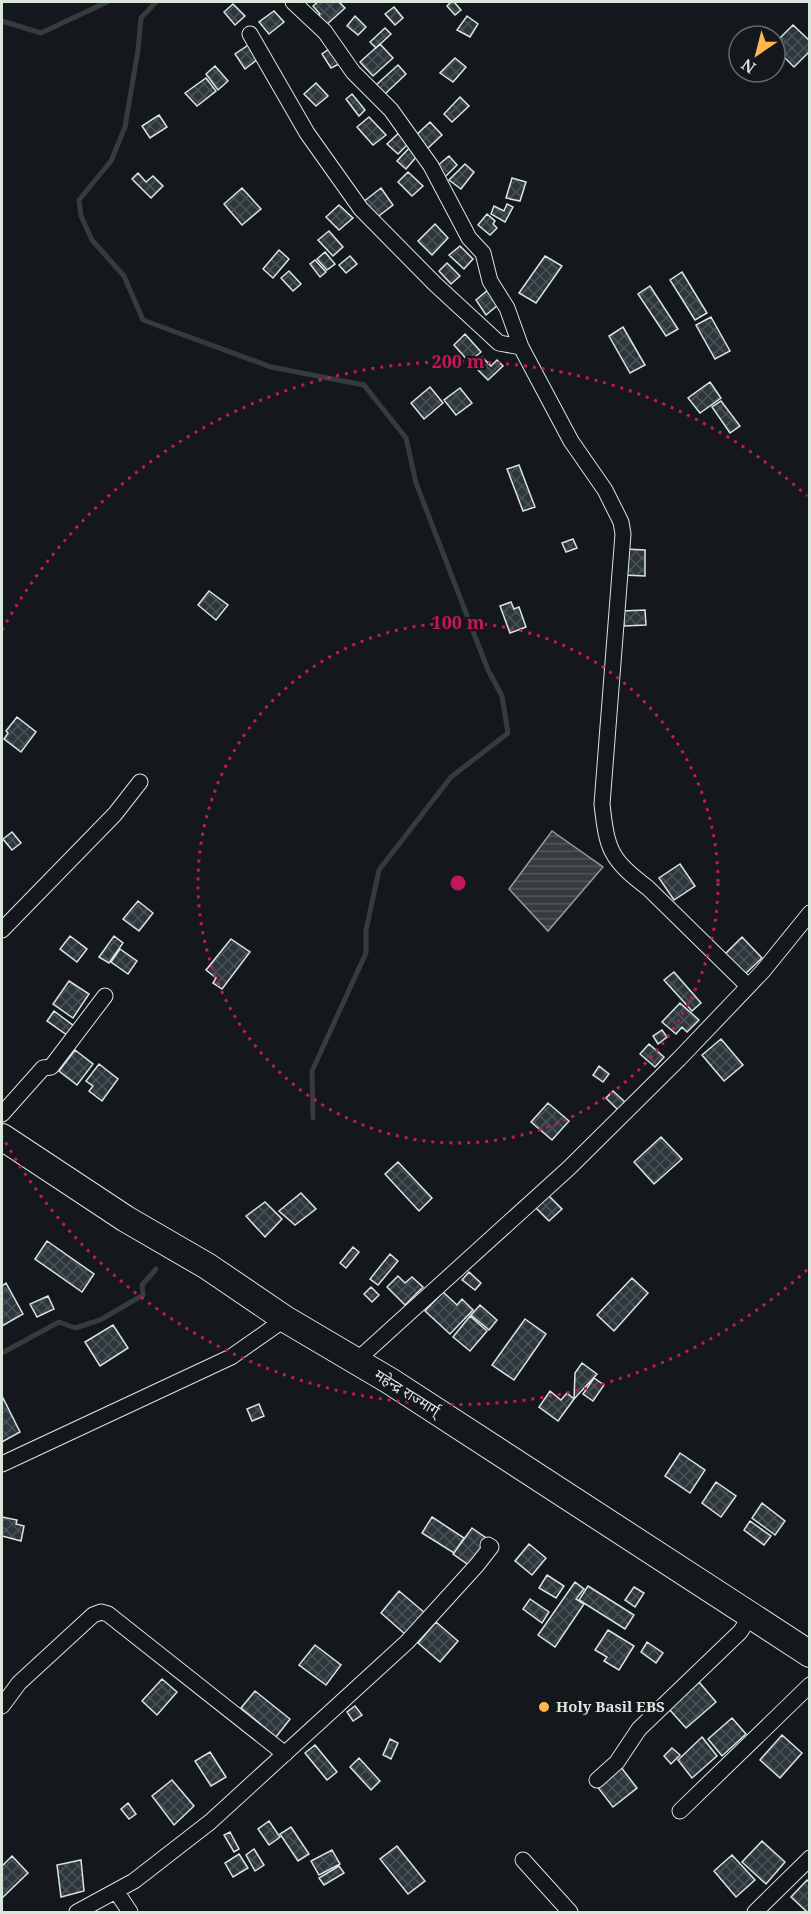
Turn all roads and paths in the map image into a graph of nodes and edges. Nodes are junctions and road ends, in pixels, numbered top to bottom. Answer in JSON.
{"nodes":[{"id":1,"x":293,"y":2,"type":"edge"},
{"id":2,"x":250,"y":34,"type":"dead end"},
{"id":3,"x":521,"y":347,"type":"junction"},
{"id":4,"x":140,"y":783,"type":"dead end"},
{"id":5,"x":810,"y":913,"type":"edge"},
{"id":6,"x":2,"y":930,"type":"edge"},
{"id":7,"x":748,"y":986,"type":"junction"},
{"id":8,"x":105,"y":996,"type":"dead end"},
{"id":9,"x":2,"y":1114,"type":"edge"},
{"id":10,"x":2,"y":1137,"type":"edge"},
{"id":11,"x":285,"y":1319,"type":"junction"},
{"id":12,"x":356,"y":1361,"type":"junction"},
{"id":13,"x":2,"y":1464,"type":"edge"},
{"id":14,"x":488,"y":1545,"type":"dead end"},
{"id":15,"x":751,"y":1616,"type":"junction"},
{"id":16,"x":810,"y":1654,"type":"edge"},
{"id":17,"x":810,"y":1685,"type":"edge"},
{"id":18,"x":2,"y":1706,"type":"edge"},
{"id":19,"x":285,"y":1754,"type":"junction"},
{"id":20,"x":597,"y":1780,"type":"dead end"},
{"id":21,"x":680,"y":1811,"type":"dead end"},
{"id":22,"x":810,"y":1858,"type":"edge"},
{"id":23,"x":523,"y":1860,"type":"dead end"},
{"id":24,"x":116,"y":1891,"type":"junction"},
{"id":25,"x":76,"y":1912,"type":"edge"},
{"id":26,"x":130,"y":1912,"type":"edge"},
{"id":27,"x":570,"y":1912,"type":"edge"},
{"id":28,"x":755,"y":1912,"type":"edge"}],
"edges":[{"from":1,"to":3,"type":"street"},
{"from":2,"to":3,"type":"street"},
{"from":3,"to":7,"type":"street"},
{"from":4,"to":6,"type":"street"},
{"from":5,"to":7,"type":"street"},
{"from":7,"to":12,"type":"street"},
{"from":8,"to":9,"type":"street"},
{"from":10,"to":11,"type":"highway","name":"महेन्द्र राज्मार्ग्"},
{"from":11,"to":12,"type":"highway","name":"महेन्द्र राज्मार्ग्"},
{"from":11,"to":13,"type":"street"},
{"from":12,"to":15,"type":"highway","name":"महेन्द्र राज्मार्ग्"},
{"from":14,"to":19,"type":"street"},
{"from":15,"to":16,"type":"highway","name":"महेन्द्र राज्मार्ग्"},
{"from":15,"to":20,"type":"street"},
{"from":17,"to":21,"type":"street"},
{"from":18,"to":19,"type":"street"},
{"from":19,"to":24,"type":"street"},
{"from":22,"to":28,"type":"street"},
{"from":23,"to":27,"type":"street"},
{"from":24,"to":25,"type":"street"},
{"from":24,"to":26,"type":"street"}]}
